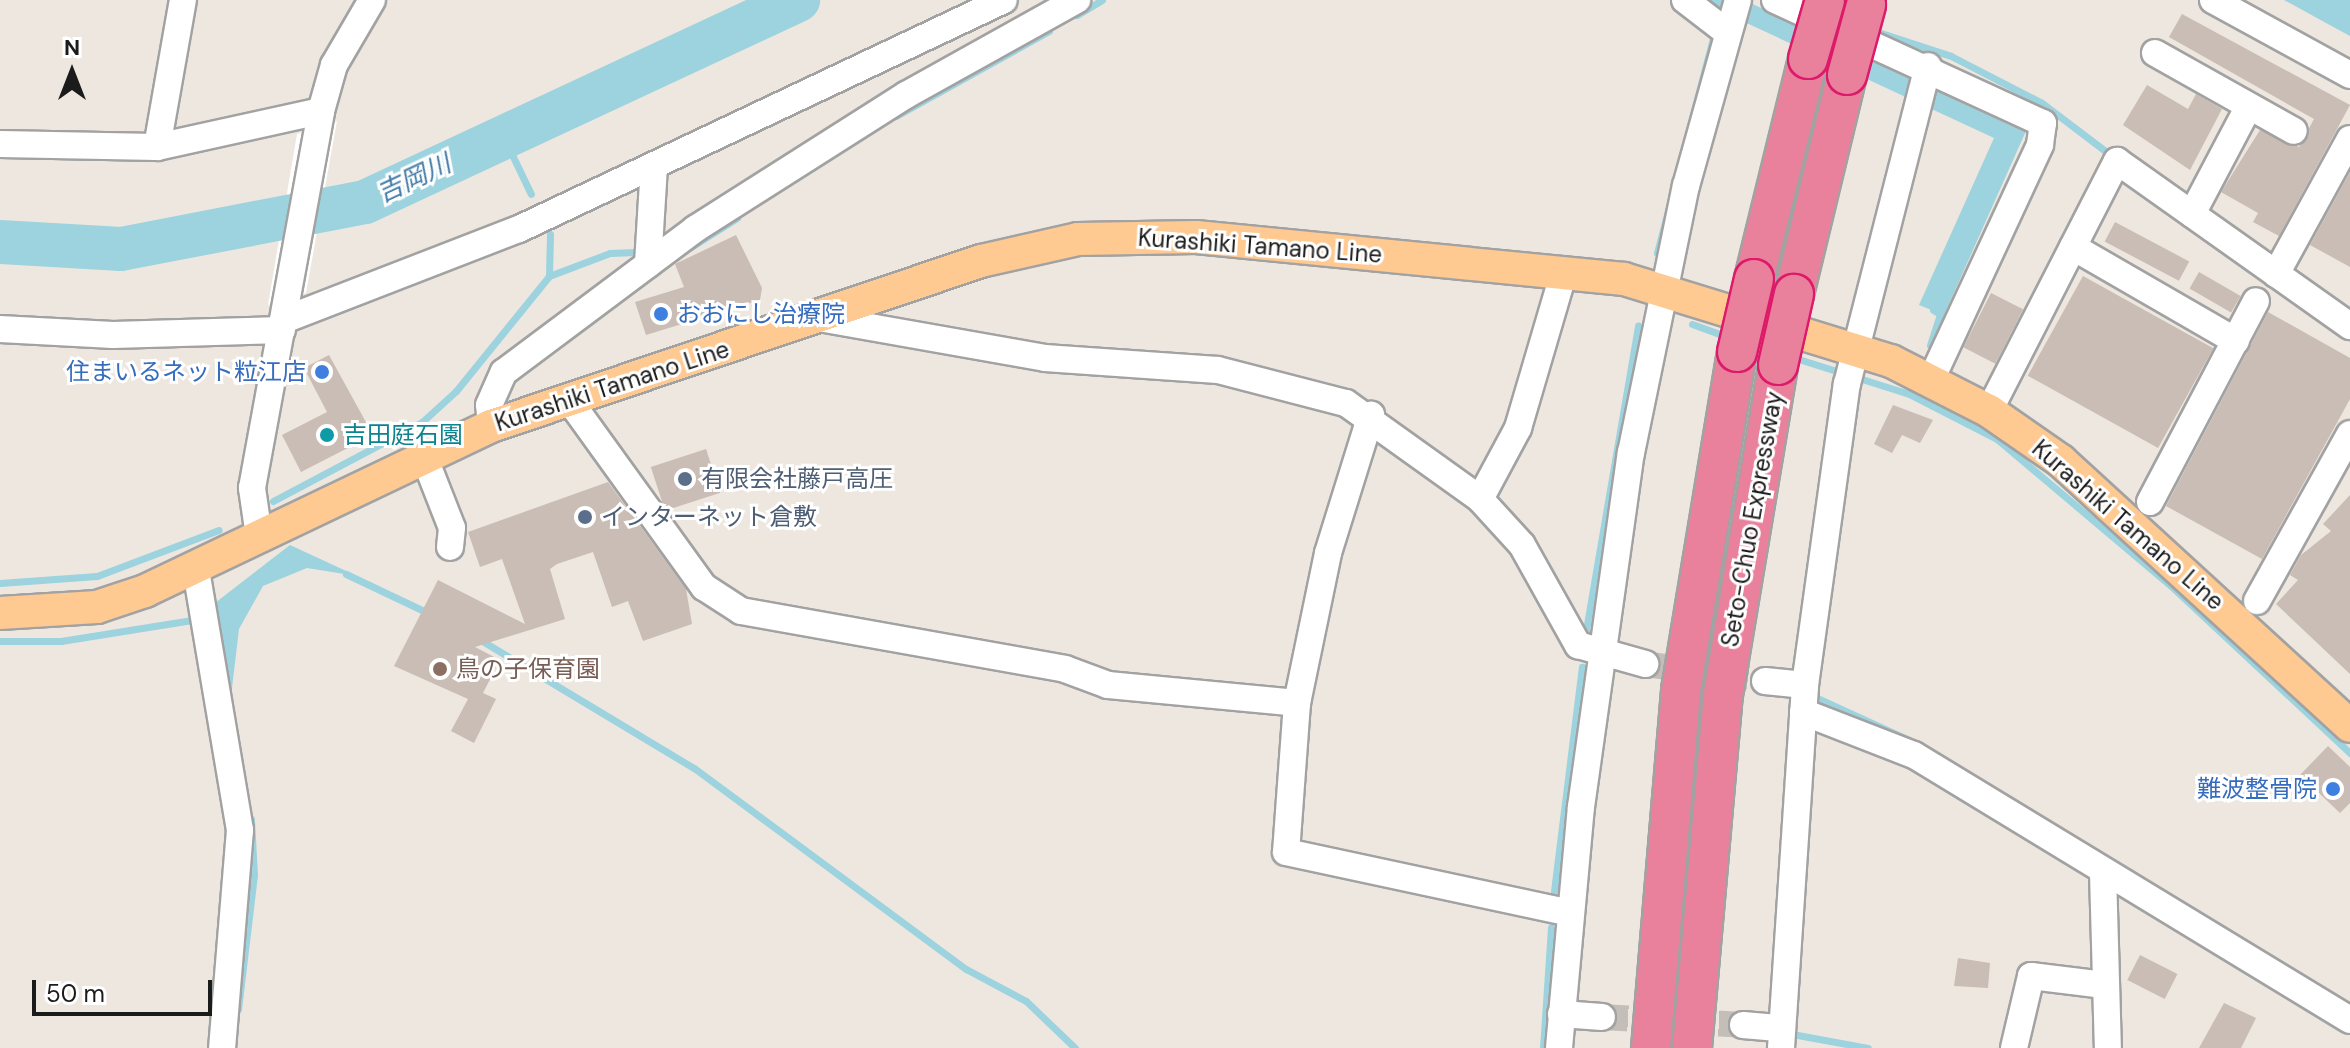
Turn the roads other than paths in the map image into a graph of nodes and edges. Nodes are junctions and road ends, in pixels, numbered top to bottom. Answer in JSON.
{"nodes":[{"id":1,"x":183,"y":0,"type":"edge"},
{"id":2,"x":372,"y":0,"type":"edge"},
{"id":3,"x":1004,"y":0,"type":"edge"},
{"id":4,"x":1077,"y":0,"type":"edge"},
{"id":5,"x":1685,"y":0,"type":"edge"},
{"id":6,"x":1775,"y":0,"type":"edge"},
{"id":7,"x":1825,"y":0,"type":"edge"},
{"id":8,"x":2213,"y":0,"type":"edge"},
{"id":9,"x":1867,"y":3,"type":"edge"},
{"id":10,"x":1726,"y":22,"type":"edge"},
{"id":11,"x":2155,"y":53,"type":"dead end"},
{"id":12,"x":1926,"y":73,"type":"junction"},
{"id":13,"x":2350,"y":75,"type":"edge"},
{"id":14,"x":2248,"y":108,"type":"junction"},
{"id":15,"x":321,"y":111,"type":"junction"},
{"id":16,"x":2294,"y":131,"type":"dead end"},
{"id":17,"x":2350,"y":139,"type":"edge"},
{"id":18,"x":0,"y":144,"type":"edge"},
{"id":19,"x":157,"y":147,"type":"junction"},
{"id":20,"x":654,"y":166,"type":"junction"},
{"id":21,"x":2192,"y":214,"type":"junction"},
{"id":22,"x":2073,"y":247,"type":"junction"},
{"id":23,"x":656,"y":253,"type":"junction"},
{"id":24,"x":1564,"y":272,"type":"junction"},
{"id":25,"x":2276,"y":274,"type":"junction"},
{"id":26,"x":1668,"y":287,"type":"junction"},
{"id":27,"x":2256,"y":301,"type":"dead end"},
{"id":28,"x":285,"y":316,"type":"junction"},
{"id":29,"x":819,"y":318,"type":"junction"},
{"id":30,"x":2350,"y":326,"type":"edge"},
{"id":31,"x":0,"y":329,"type":"edge"},
{"id":32,"x":2236,"y":341,"type":"junction"},
{"id":33,"x":1852,"y":364,"type":"junction"},
{"id":34,"x":1932,"y":378,"type":"junction"},
{"id":35,"x":569,"y":400,"type":"junction"},
{"id":36,"x":1989,"y":411,"type":"junction"},
{"id":37,"x":1371,"y":415,"type":"junction"},
{"id":38,"x":491,"y":426,"type":"junction"},
{"id":39,"x":2350,"y":434,"type":"edge"},
{"id":40,"x":423,"y":454,"type":"junction"},
{"id":41,"x":1480,"y":499,"type":"junction"},
{"id":42,"x":2150,"y":502,"type":"dead end"},
{"id":43,"x":259,"y":536,"type":"junction"},
{"id":44,"x":450,"y":547,"type":"dead end"},
{"id":45,"x":196,"y":570,"type":"junction"},
{"id":46,"x":2257,"y":601,"type":"dead end"},
{"id":47,"x":0,"y":613,"type":"edge"},
{"id":48,"x":1600,"y":657,"type":"junction"},
{"id":49,"x":1645,"y":664,"type":"tunnel mouth"},
{"id":50,"x":1765,"y":681,"type":"tunnel mouth"},
{"id":51,"x":1805,"y":685,"type":"junction"},
{"id":52,"x":1297,"y":703,"type":"junction"},
{"id":53,"x":1803,"y":712,"type":"junction"},
{"id":54,"x":2350,"y":726,"type":"edge"},
{"id":55,"x":2103,"y":873,"type":"junction"},
{"id":56,"x":1570,"y":913,"type":"junction"},
{"id":57,"x":2104,"y":985,"type":"junction"},
{"id":58,"x":1561,"y":1014,"type":"junction"},
{"id":59,"x":1602,"y":1017,"type":"tunnel mouth"},
{"id":60,"x":2350,"y":1020,"type":"edge"},
{"id":61,"x":1743,"y":1025,"type":"tunnel mouth"},
{"id":62,"x":1781,"y":1038,"type":"edge"},
{"id":63,"x":222,"y":1048,"type":"edge"},
{"id":64,"x":1559,"y":1048,"type":"edge"},
{"id":65,"x":1651,"y":1048,"type":"edge"},
{"id":66,"x":1692,"y":1048,"type":"edge"},
{"id":67,"x":2014,"y":1048,"type":"edge"},
{"id":68,"x":2108,"y":1048,"type":"edge"}],
"edges":[{"from":1,"to":19,"type":"street"},
{"from":2,"to":15,"type":"street"},
{"from":3,"to":20,"type":"street"},
{"from":4,"to":23,"type":"street"},
{"from":5,"to":10,"type":"street"},
{"from":6,"to":12,"type":"street"},
{"from":7,"to":65,"type":"highway","name":"Seto-Chuo Expressway","bridge":true},
{"from":8,"to":13,"type":"street"},
{"from":9,"to":66,"type":"highway","name":"Seto-Chuo Expressway","bridge":true},
{"from":10,"to":26,"type":"street"},
{"from":11,"to":14,"type":"street"},
{"from":12,"to":33,"type":"street"},
{"from":12,"to":34,"type":"street"},
{"from":14,"to":16,"type":"street"},
{"from":14,"to":21,"type":"street"},
{"from":15,"to":19,"type":"street"},
{"from":15,"to":28,"type":"street"},
{"from":17,"to":25,"type":"street"},
{"from":18,"to":19,"type":"street"},
{"from":20,"to":23,"type":"street"},
{"from":20,"to":28,"type":"street"},
{"from":21,"to":22,"type":"street"},
{"from":21,"to":25,"type":"street"},
{"from":22,"to":32,"type":"street"},
{"from":22,"to":36,"type":"street"},
{"from":23,"to":38,"type":"street"},
{"from":24,"to":26,"type":"main road","name":"Kurashiki Tamano Line"},
{"from":24,"to":29,"type":"main road","name":"Kurashiki Tamano Line"},
{"from":24,"to":41,"type":"street"},
{"from":25,"to":30,"type":"street"},
{"from":26,"to":33,"type":"main road","name":"Kurashiki Tamano Line"},
{"from":26,"to":48,"type":"street"},
{"from":27,"to":32,"type":"street"},
{"from":28,"to":31,"type":"street"},
{"from":28,"to":43,"type":"street"},
{"from":29,"to":35,"type":"main road","name":"Kurashiki Tamano Line"},
{"from":29,"to":37,"type":"street"},
{"from":32,"to":42,"type":"street"},
{"from":33,"to":34,"type":"main road","name":"Kurashiki Tamano Line"},
{"from":33,"to":51,"type":"street"},
{"from":34,"to":36,"type":"main road","name":"Kurashiki Tamano Line"},
{"from":35,"to":38,"type":"main road","name":"Kurashiki Tamano Line"},
{"from":35,"to":52,"type":"street"},
{"from":36,"to":54,"type":"main road","name":"Kurashiki Tamano Line"},
{"from":37,"to":41,"type":"street"},
{"from":37,"to":52,"type":"street"},
{"from":38,"to":40,"type":"main road","name":"Kurashiki Tamano Line"},
{"from":39,"to":46,"type":"street"},
{"from":40,"to":43,"type":"main road","name":"Kurashiki Tamano Line"},
{"from":40,"to":44,"type":"street"},
{"from":41,"to":48,"type":"street"},
{"from":43,"to":45,"type":"main road","name":"Kurashiki Tamano Line"},
{"from":45,"to":47,"type":"main road","name":"Kurashiki Tamano Line"},
{"from":45,"to":63,"type":"street"},
{"from":48,"to":49,"type":"street"},
{"from":48,"to":56,"type":"street"},
{"from":50,"to":51,"type":"street"},
{"from":51,"to":53,"type":"street"},
{"from":52,"to":56,"type":"street"},
{"from":53,"to":55,"type":"street"},
{"from":53,"to":62,"type":"street"},
{"from":55,"to":57,"type":"street"},
{"from":55,"to":60,"type":"street"},
{"from":56,"to":58,"type":"street"},
{"from":57,"to":67,"type":"street"},
{"from":57,"to":68,"type":"street"},
{"from":58,"to":59,"type":"street"},
{"from":58,"to":64,"type":"street"},
{"from":61,"to":62,"type":"street"}]}
